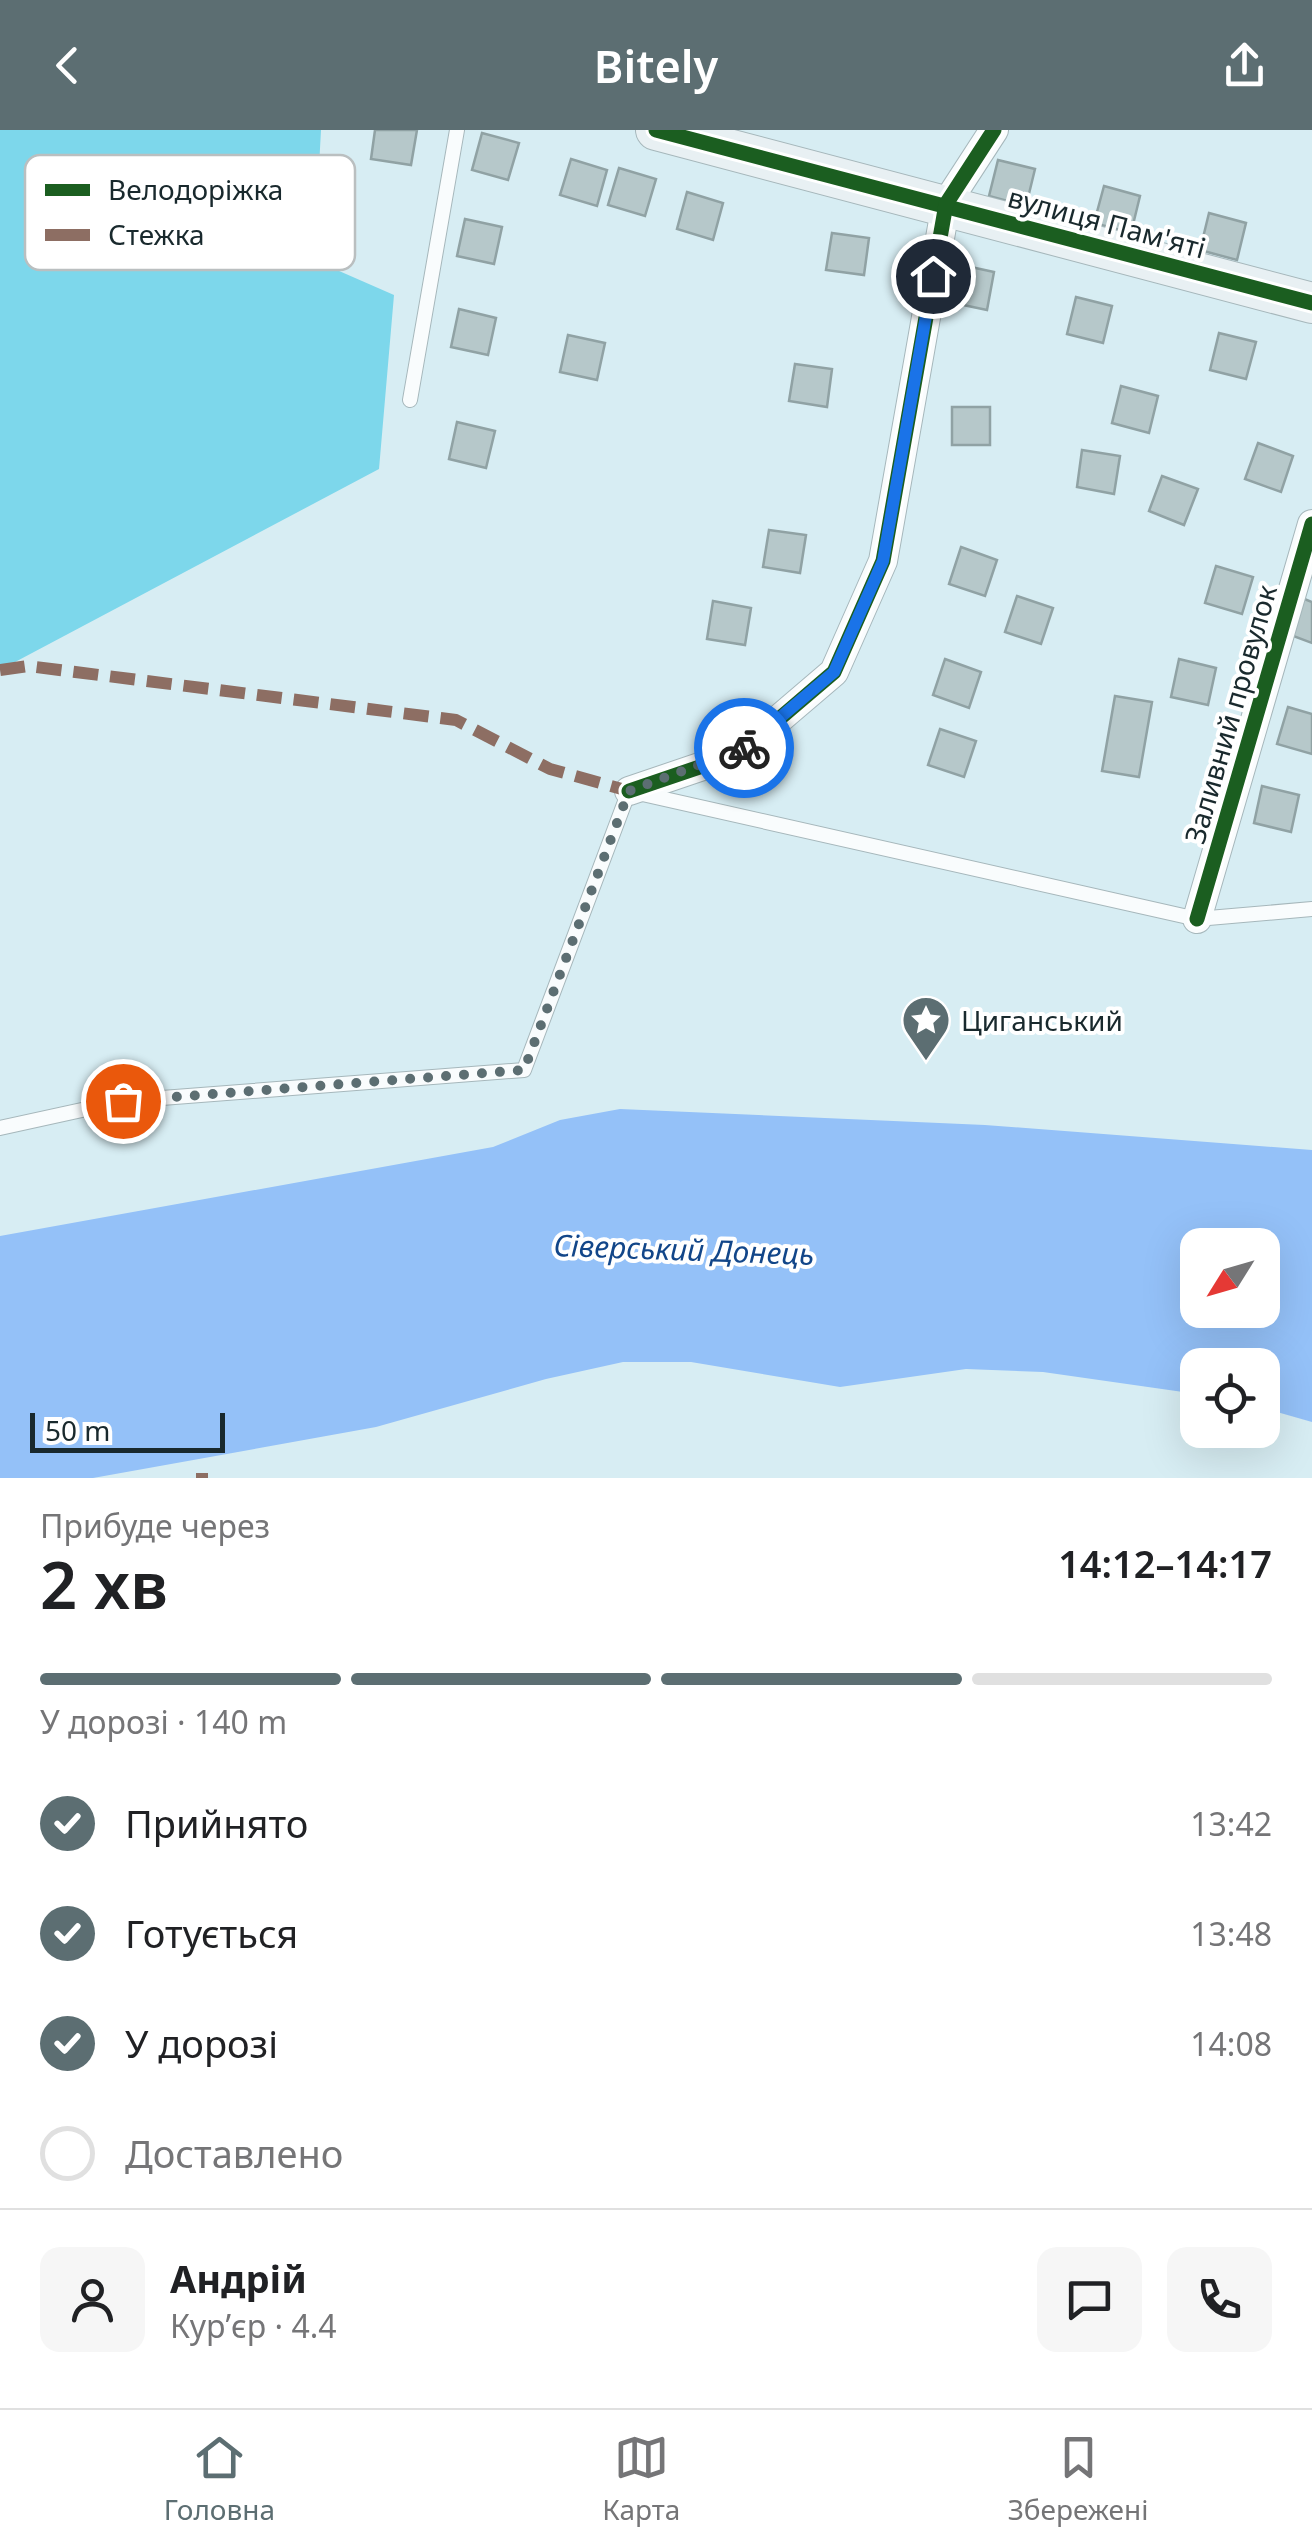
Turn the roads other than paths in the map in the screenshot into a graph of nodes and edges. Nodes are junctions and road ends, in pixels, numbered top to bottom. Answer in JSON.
{"nodes":[{"id":1,"x":457,"y":130,"type":"edge"},
{"id":2,"x":656,"y":130,"type":"edge"},
{"id":3,"x":994,"y":130,"type":"edge"},
{"id":4,"x":946,"y":204,"type":"junction"},
{"id":5,"x":1312,"y":303,"type":"edge"},
{"id":6,"x":410,"y":400,"type":"dead end"},
{"id":7,"x":1312,"y":524,"type":"edge"},
{"id":8,"x":629,"y":791,"type":"junction"},
{"id":9,"x":1312,"y":909,"type":"edge"},
{"id":10,"x":1197,"y":918,"type":"junction"},
{"id":11,"x":0,"y":1128,"type":"edge"}],
"edges":[{"from":1,"to":6,"type":"lane"},
{"from":2,"to":4,"type":"street","name":"вулиця Пам'яті"},
{"from":3,"to":4,"type":"street"},
{"from":4,"to":5,"type":"street","name":"вулиця Пам'яті"},
{"from":4,"to":8,"type":"street"},
{"from":7,"to":10,"type":"street","name":"Заливний провулок"},
{"from":8,"to":10,"type":"lane"},
{"from":8,"to":11,"type":"lane"},
{"from":9,"to":10,"type":"lane"}]}
